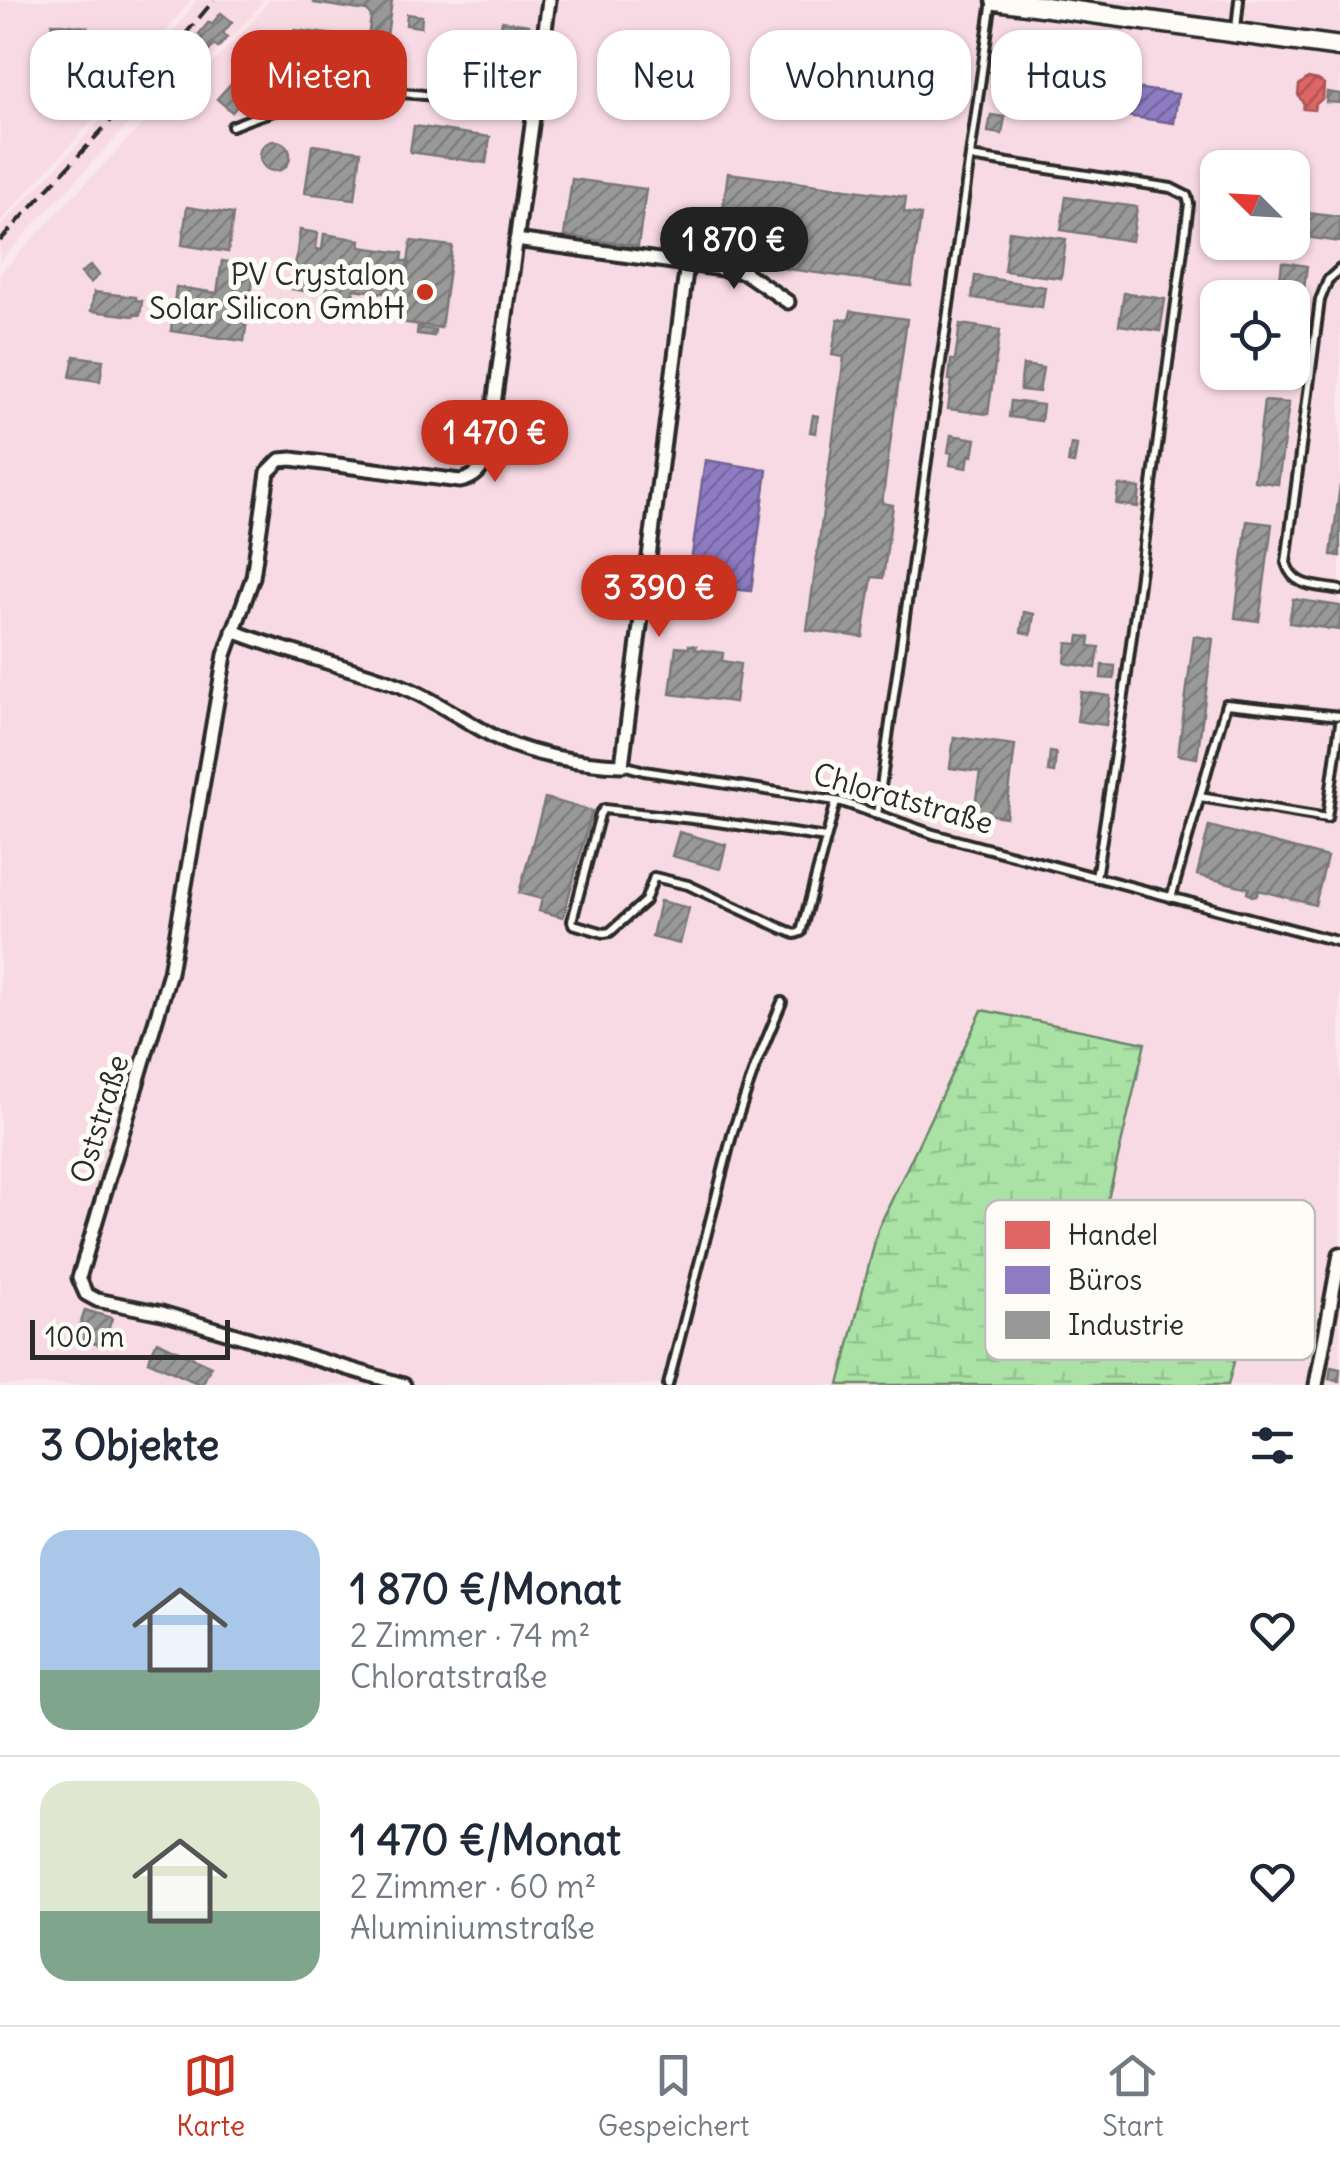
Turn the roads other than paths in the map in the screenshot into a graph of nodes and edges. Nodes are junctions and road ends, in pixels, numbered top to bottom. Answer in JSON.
{"nodes":[{"id":1,"x":549,"y":0,"type":"edge"},
{"id":2,"x":994,"y":0,"type":"edge"},
{"id":3,"x":1239,"y":0,"type":"edge"},
{"id":4,"x":545,"y":30,"type":"edge"},
{"id":5,"x":1235,"y":32,"type":"junction"},
{"id":6,"x":1340,"y":46,"type":"edge"},
{"id":7,"x":427,"y":97,"type":"edge"},
{"id":8,"x":533,"y":120,"type":"edge"},
{"id":9,"x":232,"y":126,"type":"dead end"},
{"id":10,"x":970,"y":157,"type":"junction"},
{"id":11,"x":516,"y":240,"type":"junction"},
{"id":12,"x":687,"y":264,"type":"junction"},
{"id":13,"x":1340,"y":269,"type":"edge"},
{"id":14,"x":788,"y":302,"type":"dead end"},
{"id":15,"x":1340,"y":590,"type":"edge"},
{"id":16,"x":233,"y":631,"type":"junction"},
{"id":17,"x":1340,"y":720,"type":"edge"},
{"id":18,"x":622,"y":765,"type":"junction"},
{"id":19,"x":1200,"y":796,"type":"junction"},
{"id":20,"x":836,"y":802,"type":"junction"},
{"id":21,"x":878,"y":815,"type":"junction"},
{"id":22,"x":826,"y":838,"type":"junction"},
{"id":23,"x":1096,"y":878,"type":"junction"},
{"id":24,"x":1171,"y":898,"type":"junction"},
{"id":25,"x":1340,"y":942,"type":"edge"},
{"id":26,"x":782,"y":1002,"type":"dead end"},
{"id":27,"x":1340,"y":1254,"type":"edge"},
{"id":28,"x":404,"y":1385,"type":"edge"},
{"id":29,"x":668,"y":1385,"type":"edge"},
{"id":30,"x":1316,"y":1385,"type":"edge"}],
"edges":[{"from":1,"to":4,"type":"street"},
{"from":2,"to":5,"type":"street"},
{"from":2,"to":10,"type":"lane"},
{"from":3,"to":5,"type":"lane"},
{"from":5,"to":6,"type":"street"},
{"from":7,"to":9,"type":"lane"},
{"from":8,"to":11,"type":"street"},
{"from":10,"to":21,"type":"lane"},
{"from":10,"to":23,"type":"lane"},
{"from":11,"to":12,"type":"street"},
{"from":11,"to":16,"type":"street"},
{"from":12,"to":14,"type":"street"},
{"from":12,"to":18,"type":"street"},
{"from":13,"to":15,"type":"lane"},
{"from":16,"to":18,"type":"street","name":"Chloratstraße"},
{"from":16,"to":28,"type":"street","name":"Oststraße"},
{"from":17,"to":19,"type":"lane"},
{"from":17,"to":19,"type":"lane"},
{"from":18,"to":20,"type":"lane","name":"Chloratstraße"},
{"from":19,"to":24,"type":"lane"},
{"from":20,"to":21,"type":"lane","name":"Chloratstraße"},
{"from":20,"to":22,"type":"lane"},
{"from":21,"to":23,"type":"lane","name":"Chloratstraße"},
{"from":22,"to":22,"type":"lane"},
{"from":23,"to":24,"type":"lane","name":"Chloratstraße"},
{"from":24,"to":25,"type":"lane","name":"Chloratstraße"},
{"from":26,"to":29,"type":"lane"},
{"from":27,"to":30,"type":"street"}]}
